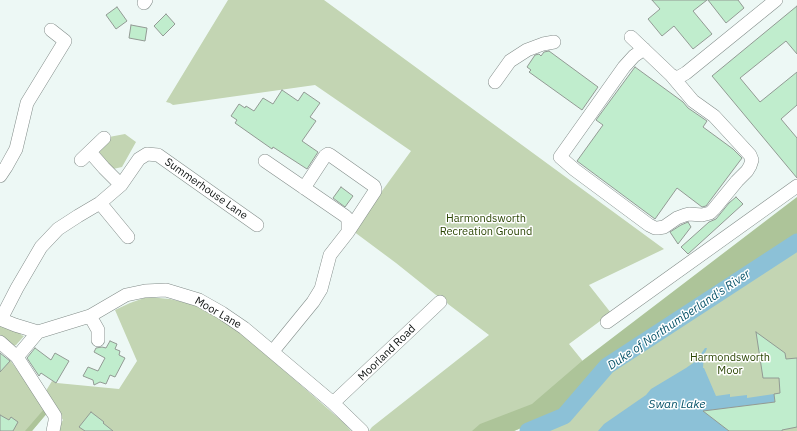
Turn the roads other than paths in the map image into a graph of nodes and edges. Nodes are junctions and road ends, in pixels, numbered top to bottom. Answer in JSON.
{"nodes":[{"id":1,"x":776,"y":0,"type":"edge"},
{"id":2,"x":51,"y":30,"type":"dead end"},
{"id":3,"x":631,"y":37,"type":"dead end"},
{"id":4,"x":554,"y":42,"type":"dead end"},
{"id":5,"x":644,"y":49,"type":"junction"},
{"id":6,"x":671,"y":75,"type":"junction"},
{"id":7,"x":495,"y":82,"type":"dead end"},
{"id":8,"x":104,"y":138,"type":"dead end"},
{"id":9,"x":264,"y":161,"type":"dead end"},
{"id":10,"x":0,"y":176,"type":"edge"},
{"id":11,"x":121,"y":185,"type":"junction"},
{"id":12,"x":797,"y":186,"type":"edge"},
{"id":13,"x":304,"y":188,"type":"junction"},
{"id":14,"x":100,"y":203,"type":"junction"},
{"id":15,"x":257,"y":225,"type":"dead end"},
{"id":16,"x":348,"y":232,"type":"junction"},
{"id":17,"x":128,"y":236,"type":"dead end"},
{"id":18,"x":440,"y":302,"type":"dead end"},
{"id":19,"x":90,"y":316,"type":"junction"},
{"id":20,"x":0,"y":319,"type":"edge"},
{"id":21,"x":607,"y":322,"type":"dead end"},
{"id":22,"x":41,"y":331,"type":"junction"},
{"id":23,"x":98,"y":340,"type":"dead end"},
{"id":24,"x":0,"y":342,"type":"edge"},
{"id":25,"x":273,"y":351,"type":"junction"},
{"id":26,"x":17,"y":357,"type":"junction"},
{"id":27,"x":334,"y":403,"type":"junction"},
{"id":28,"x":365,"y":430,"type":"edge"},
{"id":29,"x":53,"y":431,"type":"edge"}],
"edges":[{"from":1,"to":6,"type":"street"},
{"from":2,"to":10,"type":"street"},
{"from":3,"to":5,"type":"street"},
{"from":4,"to":7,"type":"street"},
{"from":5,"to":6,"type":"street"},
{"from":5,"to":6,"type":"street"},
{"from":8,"to":11,"type":"street"},
{"from":9,"to":13,"type":"street"},
{"from":11,"to":14,"type":"street","name":"Summerhouse Lane"},
{"from":11,"to":15,"type":"street","name":"Summerhouse Lane"},
{"from":12,"to":21,"type":"street"},
{"from":13,"to":16,"type":"street"},
{"from":13,"to":16,"type":"street"},
{"from":14,"to":17,"type":"street"},
{"from":14,"to":20,"type":"street","name":"Summerhouse Lane"},
{"from":16,"to":25,"type":"street"},
{"from":18,"to":27,"type":"street","name":"Moorland Road"},
{"from":19,"to":22,"type":"street","name":"Moor Lane"},
{"from":19,"to":23,"type":"street"},
{"from":19,"to":25,"type":"street","name":"Moor Lane"},
{"from":20,"to":22,"type":"street"},
{"from":22,"to":26,"type":"street"},
{"from":24,"to":26,"type":"street"},
{"from":25,"to":27,"type":"street","name":"Moor Lane"},
{"from":26,"to":29,"type":"street"},
{"from":27,"to":28,"type":"street","name":"Moor Lane"}]}
